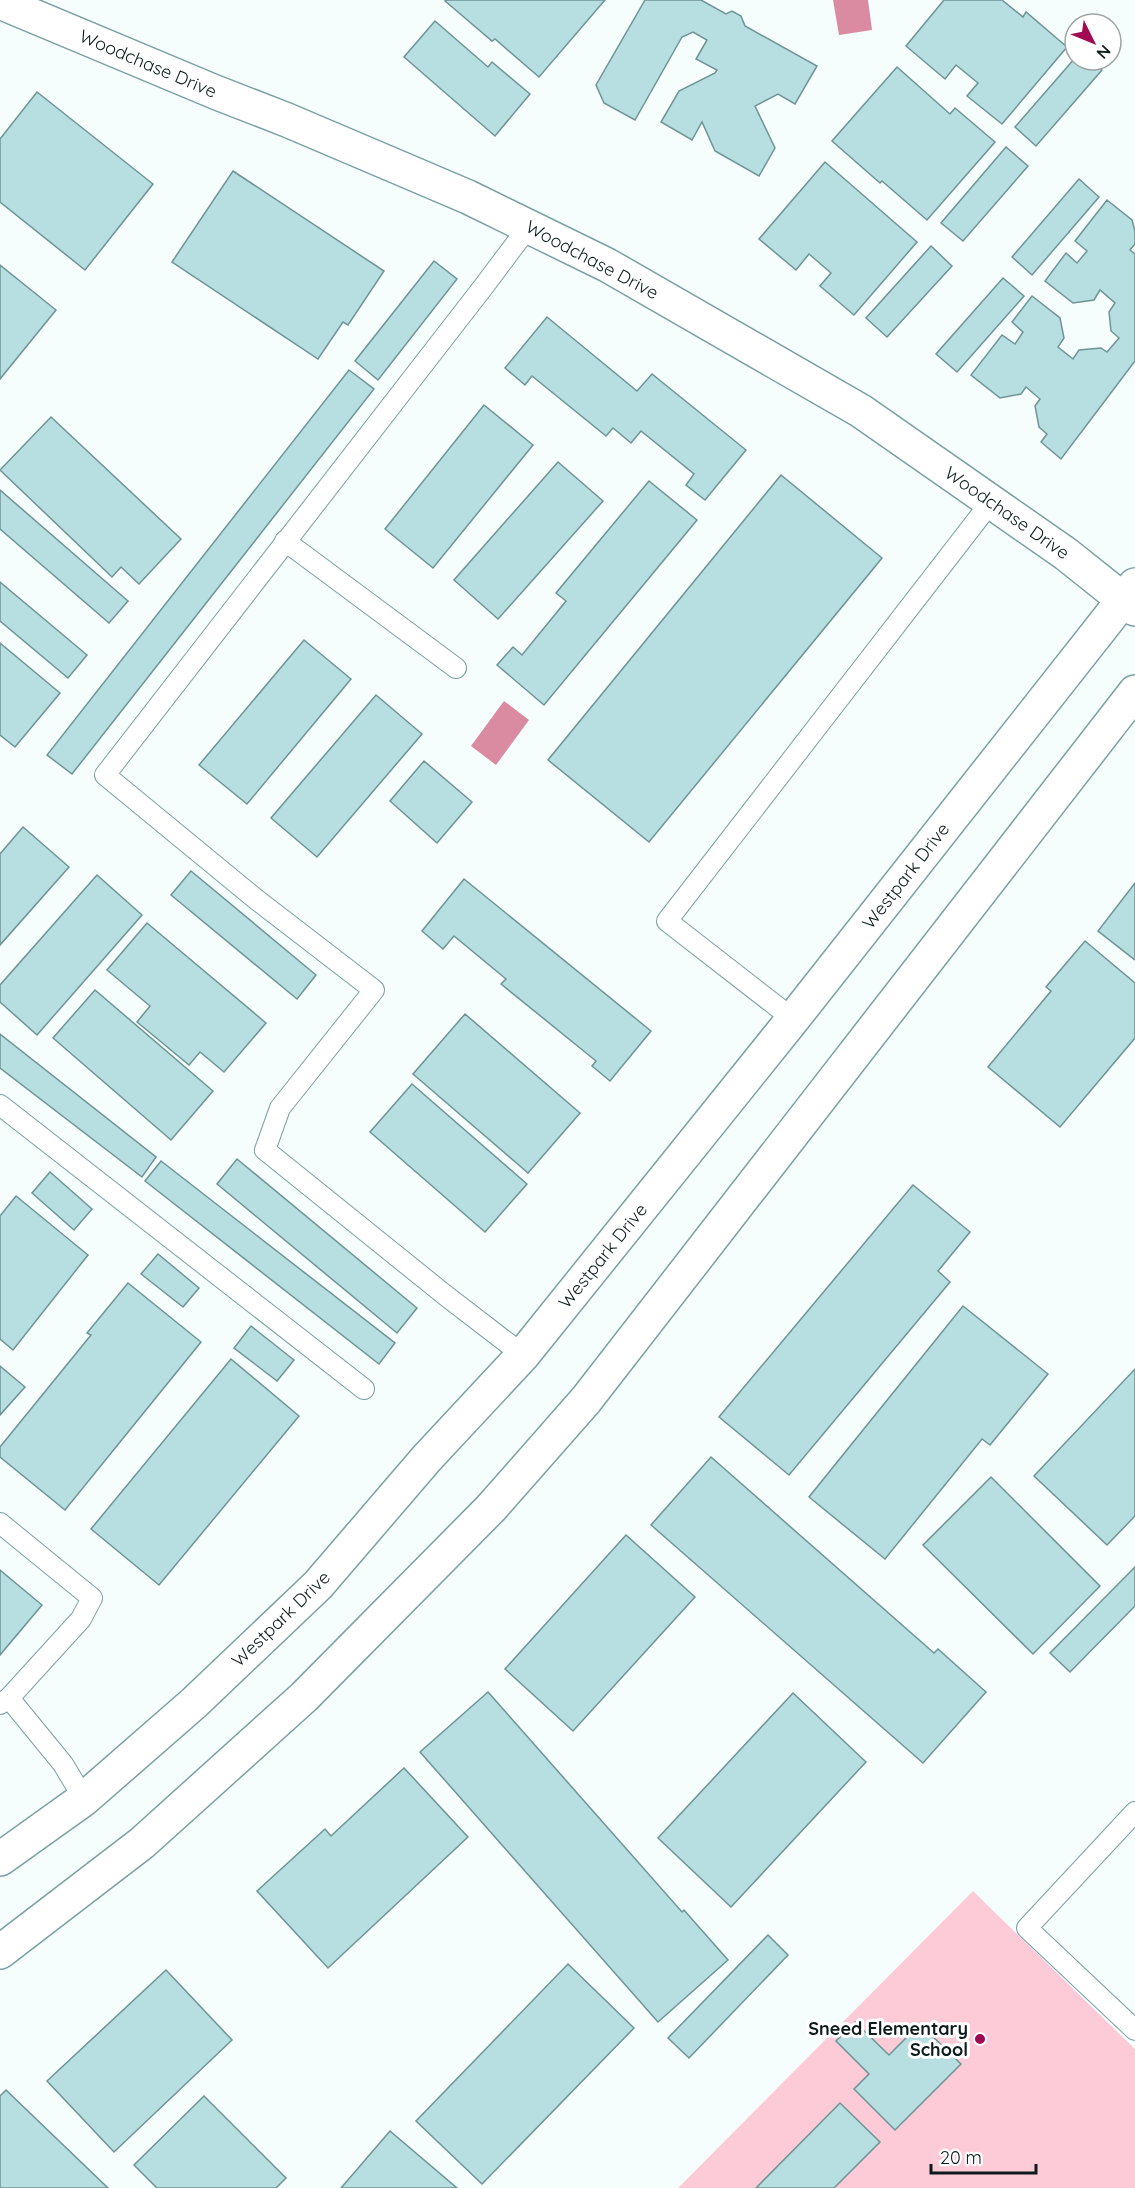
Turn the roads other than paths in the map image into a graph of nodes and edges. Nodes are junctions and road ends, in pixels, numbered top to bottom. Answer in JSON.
{"nodes":[{"id":1,"x":0,"y":2,"type":"edge"},
{"id":2,"x":528,"y":226,"type":"junction"},
{"id":3,"x":991,"y":502,"type":"junction"},
{"id":4,"x":285,"y":541,"type":"junction"},
{"id":5,"x":1131,"y":598,"type":"edge"},
{"id":6,"x":456,"y":668,"type":"dead end"},
{"id":7,"x":1135,"y":692,"type":"edge"},
{"id":8,"x":793,"y":1019,"type":"junction"},
{"id":9,"x":0,"y":1105,"type":"edge"},
{"id":10,"x":523,"y":1355,"type":"junction"},
{"id":11,"x":364,"y":1389,"type":"dead end"},
{"id":12,"x":0,"y":1523,"type":"edge"},
{"id":13,"x":5,"y":1701,"type":"edge"},
{"id":14,"x":84,"y":1799,"type":"junction"},
{"id":15,"x":1135,"y":1812,"type":"edge"},
{"id":16,"x":0,"y":1859,"type":"edge"},
{"id":17,"x":0,"y":1952,"type":"edge"},
{"id":18,"x":1135,"y":2030,"type":"edge"}],
"edges":[{"from":1,"to":2,"type":"main road","name":"Woodchase Drive"},
{"from":2,"to":3,"type":"main road","name":"Woodchase Drive"},
{"from":2,"to":4,"type":"lane"},
{"from":3,"to":5,"type":"main road","name":"Woodchase Drive"},
{"from":3,"to":8,"type":"lane"},
{"from":4,"to":6,"type":"lane"},
{"from":4,"to":10,"type":"lane"},
{"from":5,"to":8,"type":"main road","name":"Westpark Drive"},
{"from":7,"to":17,"type":"main road"},
{"from":8,"to":10,"type":"main road","name":"Westpark Drive"},
{"from":9,"to":11,"type":"lane"},
{"from":10,"to":14,"type":"main road","name":"Westpark Drive"},
{"from":12,"to":13,"type":"lane"},
{"from":13,"to":14,"type":"lane"},
{"from":14,"to":16,"type":"main road","name":"Westpark Drive"},
{"from":15,"to":18,"type":"lane"}]}
